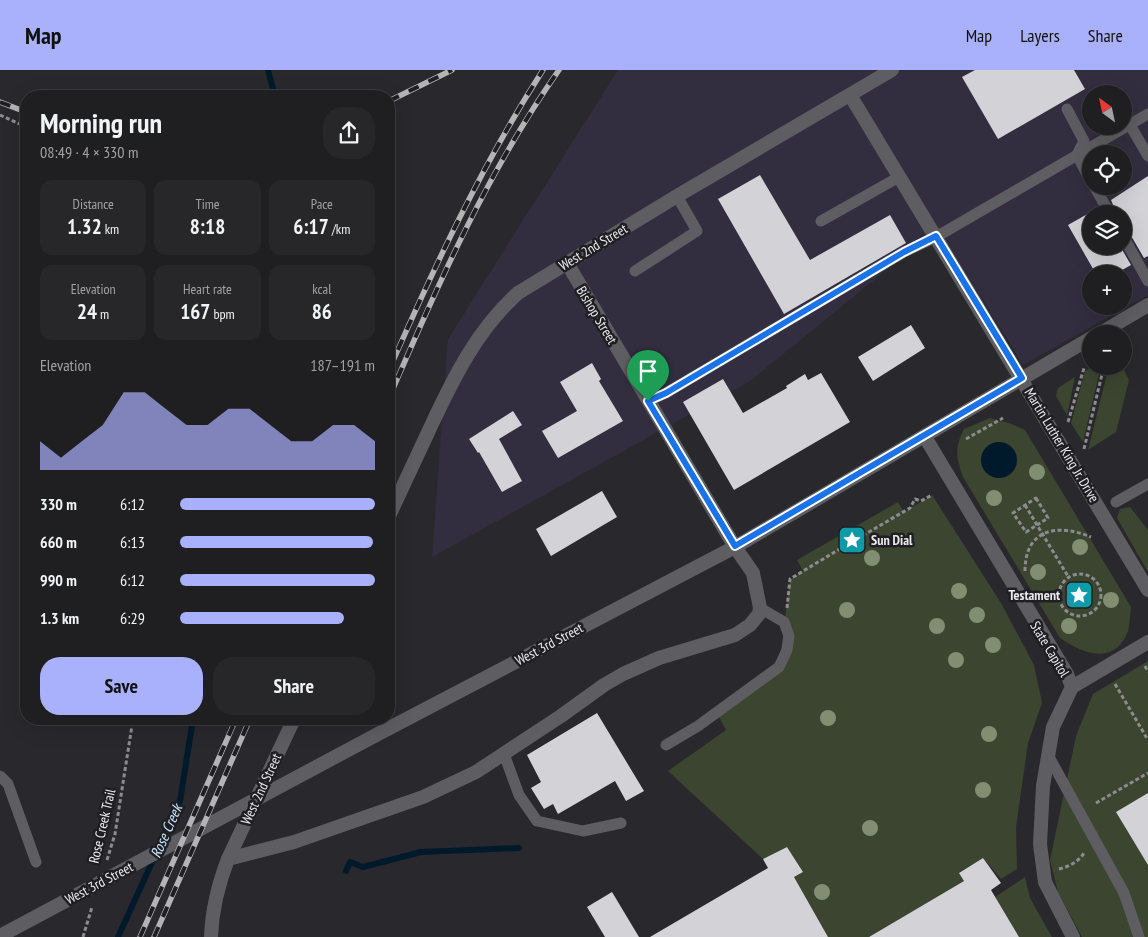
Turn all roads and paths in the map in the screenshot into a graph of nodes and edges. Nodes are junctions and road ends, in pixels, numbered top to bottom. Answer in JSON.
{"nodes":[{"id":1,"x":892,"y":70,"type":"edge"},
{"id":2,"x":850,"y":95,"type":"junction"},
{"id":3,"x":1067,"y":109,"type":"dead end"},
{"id":4,"x":1148,"y":114,"type":"edge"},
{"id":5,"x":0,"y":115,"type":"edge"},
{"id":6,"x":20,"y":124,"type":"edge"},
{"id":7,"x":1132,"y":124,"type":"edge"},
{"id":8,"x":1132,"y":128,"type":"edge"},
{"id":9,"x":1112,"y":135,"type":"edge"},
{"id":10,"x":1077,"y":155,"type":"junction"},
{"id":11,"x":1148,"y":156,"type":"edge"},
{"id":12,"x":1082,"y":166,"type":"edge"},
{"id":13,"x":900,"y":177,"type":"junction"},
{"id":14,"x":677,"y":196,"type":"junction"},
{"id":15,"x":821,"y":221,"type":"dead end"},
{"id":16,"x":936,"y":236,"type":"junction"},
{"id":17,"x":1132,"y":252,"type":"edge"},
{"id":18,"x":567,"y":263,"type":"junction"},
{"id":19,"x":635,"y":271,"type":"dead end"},
{"id":20,"x":1148,"y":281,"type":"edge"},
{"id":21,"x":1148,"y":305,"type":"edge"},
{"id":22,"x":1114,"y":325,"type":"edge"},
{"id":23,"x":1082,"y":343,"type":"edge"},
{"id":24,"x":1082,"y":375,"type":"edge"},
{"id":25,"x":1102,"y":375,"type":"edge"},
{"id":26,"x":1022,"y":378,"type":"junction"},
{"id":27,"x":648,"y":401,"type":"junction"},
{"id":28,"x":1003,"y":418,"type":"dead end"},
{"id":29,"x":1068,"y":422,"type":"dead end"},
{"id":30,"x":925,"y":437,"type":"junction"},
{"id":31,"x":966,"y":439,"type":"dead end"},
{"id":32,"x":1084,"y":449,"type":"dead end"},
{"id":33,"x":1148,"y":484,"type":"edge"},
{"id":34,"x":932,"y":495,"type":"dead end"},
{"id":35,"x":1116,"y":502,"type":"dead end"},
{"id":36,"x":395,"y":503,"type":"edge"},
{"id":37,"x":1026,"y":505,"type":"junction"},
{"id":38,"x":1037,"y":524,"type":"junction"},
{"id":39,"x":1043,"y":533,"type":"junction"},
{"id":40,"x":1090,"y":537,"type":"dead end"},
{"id":41,"x":735,"y":546,"type":"junction"},
{"id":42,"x":1025,"y":573,"type":"dead end"},
{"id":43,"x":1069,"y":578,"type":"junction"},
{"id":44,"x":1148,"y":590,"type":"edge"},
{"id":45,"x":760,"y":608,"type":"junction"},
{"id":46,"x":785,"y":626,"type":"junction"},
{"id":47,"x":1148,"y":642,"type":"edge"},
{"id":48,"x":1145,"y":666,"type":"dead end"},
{"id":49,"x":1148,"y":672,"type":"edge"},
{"id":50,"x":1115,"y":684,"type":"dead end"},
{"id":51,"x":1072,"y":686,"type":"junction"},
{"id":52,"x":132,"y":725,"type":"edge"},
{"id":53,"x":291,"y":725,"type":"edge"},
{"id":54,"x":1148,"y":740,"type":"edge"},
{"id":55,"x":666,"y":745,"type":"dead end"},
{"id":56,"x":504,"y":754,"type":"junction"},
{"id":57,"x":1048,"y":755,"type":"junction"},
{"id":58,"x":1148,"y":773,"type":"edge"},
{"id":59,"x":0,"y":776,"type":"edge"},
{"id":60,"x":1096,"y":802,"type":"dead end"},
{"id":61,"x":621,"y":823,"type":"dead end"},
{"id":62,"x":1086,"y":850,"type":"dead end"},
{"id":63,"x":228,"y":859,"type":"junction"},
{"id":64,"x":36,"y":862,"type":"dead end"},
{"id":65,"x":106,"y":862,"type":"dead end"},
{"id":66,"x":1058,"y":869,"type":"dead end"},
{"id":67,"x":94,"y":899,"type":"dead end"},
{"id":68,"x":0,"y":936,"type":"edge"},
{"id":69,"x":83,"y":937,"type":"edge"},
{"id":70,"x":211,"y":937,"type":"edge"},
{"id":71,"x":1073,"y":937,"type":"edge"},
{"id":72,"x":1139,"y":937,"type":"edge"}],
"edges":[{"from":1,"to":2,"type":"street","name":"West 2nd Street"},
{"from":2,"to":13,"type":"street","name":"Martin Luther King Jr. Drive"},
{"from":2,"to":14,"type":"street","name":"West 2nd Street"},
{"from":3,"to":10,"type":"lane"},
{"from":4,"to":7,"type":"lane"},
{"from":5,"to":6,"type":"path"},
{"from":8,"to":11,"type":"lane"},
{"from":9,"to":10,"type":"lane"},
{"from":10,"to":12,"type":"lane"},
{"from":10,"to":16,"type":"lane"},
{"from":13,"to":15,"type":"lane"},
{"from":13,"to":16,"type":"street","name":"Martin Luther King Jr. Drive"},
{"from":14,"to":18,"type":"street","name":"West 2nd Street"},
{"from":14,"to":19,"type":"lane"},
{"from":16,"to":26,"type":"street","name":"Martin Luther King Jr. Drive"},
{"from":16,"to":27,"type":"lane"},
{"from":17,"to":20,"type":"lane"},
{"from":18,"to":27,"type":"street","name":"Bishop Street"},
{"from":18,"to":36,"type":"street","name":"West 2nd Street"},
{"from":21,"to":22,"type":"street"},
{"from":23,"to":26,"type":"street","name":"West 3rd Street"},
{"from":24,"to":29,"type":"path"},
{"from":25,"to":32,"type":"path"},
{"from":26,"to":30,"type":"street","name":"West 3rd Street"},
{"from":26,"to":44,"type":"street","name":"Martin Luther King Jr. Drive"},
{"from":27,"to":41,"type":"street","name":"Bishop Street"},
{"from":28,"to":31,"type":"path"},
{"from":30,"to":41,"type":"street","name":"West 3rd Street"},
{"from":30,"to":51,"type":"street","name":"State Capitol"},
{"from":33,"to":35,"type":"lane"},
{"from":34,"to":46,"type":"path"},
{"from":37,"to":38,"type":"path"},
{"from":37,"to":38,"type":"path"},
{"from":37,"to":38,"type":"path"},
{"from":38,"to":39,"type":"path"},
{"from":39,"to":40,"type":"path"},
{"from":39,"to":42,"type":"path"},
{"from":39,"to":43,"type":"path"},
{"from":41,"to":45,"type":"street","name":"Bishop Street"},
{"from":41,"to":68,"type":"street","name":"West 3rd Street"},
{"from":43,"to":43,"type":"path"},
{"from":45,"to":46,"type":"lane"},
{"from":45,"to":56,"type":"street"},
{"from":46,"to":55,"type":"lane"},
{"from":47,"to":51,"type":"street"},
{"from":48,"to":49,"type":"path"},
{"from":50,"to":54,"type":"path"},
{"from":51,"to":57,"type":"street","name":"State Capitol"},
{"from":52,"to":65,"type":"path","name":"Rose Creek Trail"},
{"from":53,"to":63,"type":"street","name":"West 2nd Street"},
{"from":56,"to":61,"type":"lane"},
{"from":56,"to":63,"type":"street"},
{"from":57,"to":71,"type":"street","name":"State Capitol"},
{"from":57,"to":72,"type":"lane"},
{"from":58,"to":60,"type":"path"},
{"from":59,"to":64,"type":"lane"},
{"from":62,"to":66,"type":"path"},
{"from":63,"to":70,"type":"street","name":"West 2nd Street"},
{"from":67,"to":69,"type":"path"}]}
